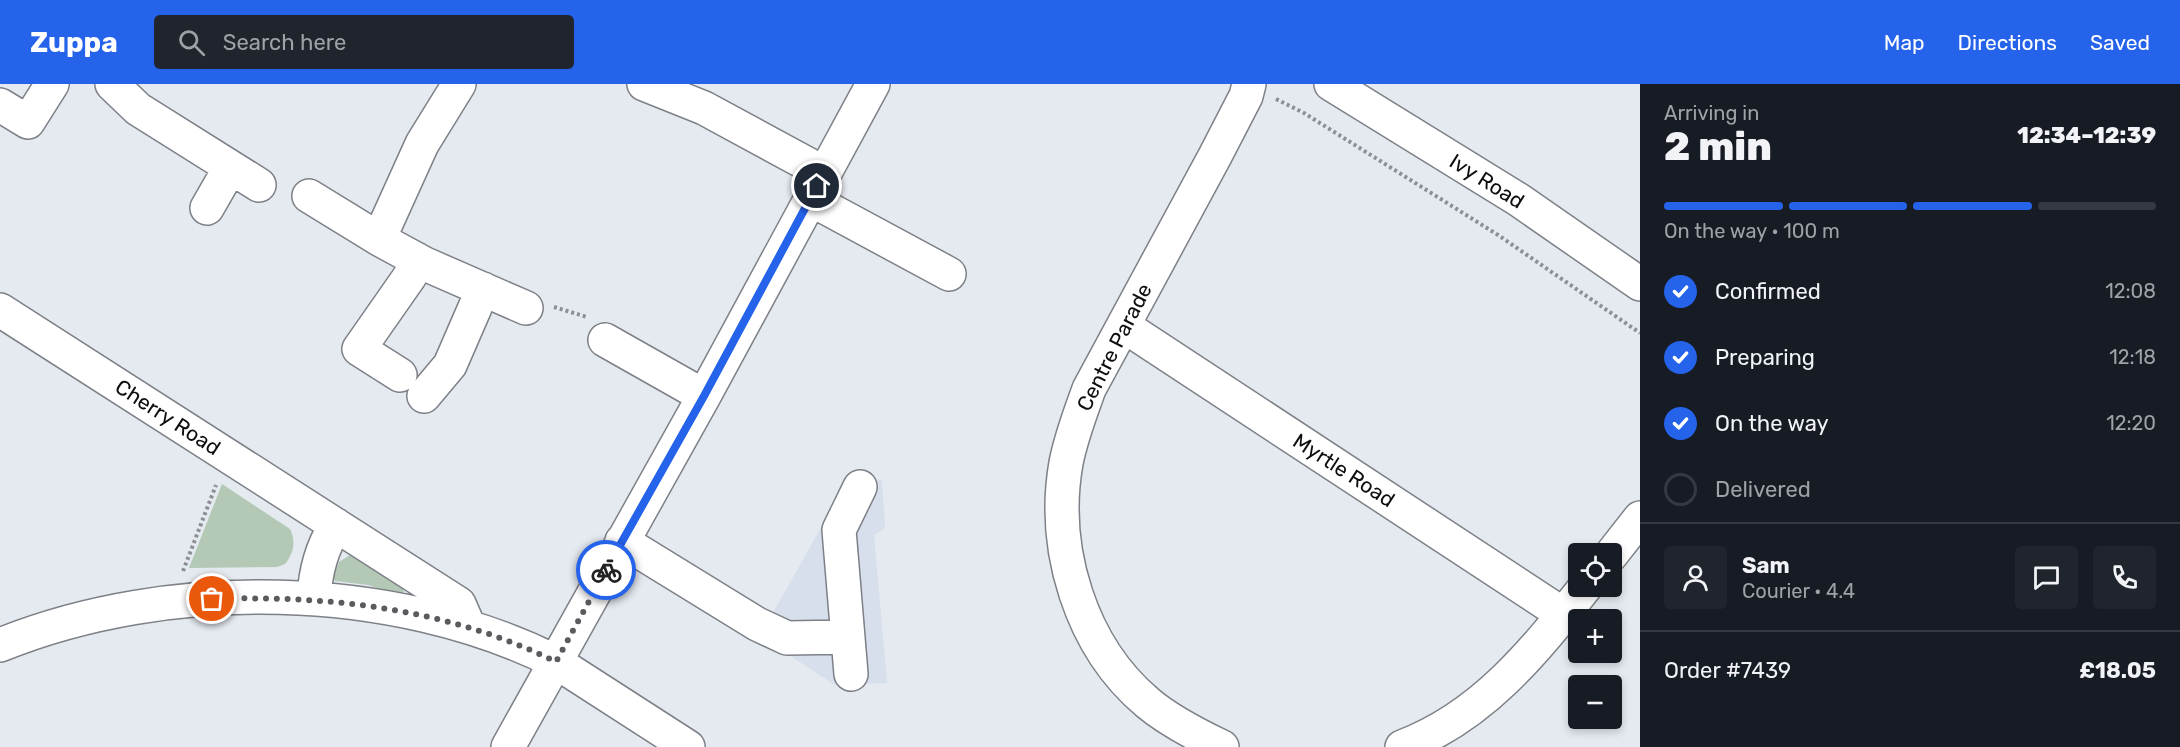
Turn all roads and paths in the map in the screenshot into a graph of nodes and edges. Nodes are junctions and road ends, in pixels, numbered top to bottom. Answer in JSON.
{"nodes":[{"id":1,"x":52,"y":84,"type":"edge"},
{"id":2,"x":112,"y":84,"type":"edge"},
{"id":3,"x":459,"y":84,"type":"edge"},
{"id":4,"x":644,"y":84,"type":"edge"},
{"id":5,"x":873,"y":84,"type":"edge"},
{"id":6,"x":1330,"y":84,"type":"edge"},
{"id":7,"x":1258,"y":89,"type":"edge"},
{"id":8,"x":0,"y":105,"type":"edge"},
{"id":9,"x":230,"y":168,"type":"junction"},
{"id":10,"x":259,"y":185,"type":"dead end"},
{"id":11,"x":817,"y":186,"type":"junction"},
{"id":12,"x":309,"y":196,"type":"dead end"},
{"id":13,"x":207,"y":208,"type":"dead end"},
{"id":14,"x":379,"y":239,"type":"junction"},
{"id":15,"x":416,"y":259,"type":"junction"},
{"id":16,"x":949,"y":274,"type":"dead end"},
{"id":17,"x":1640,"y":284,"type":"edge"},
{"id":18,"x":483,"y":289,"type":"junction"},
{"id":19,"x":526,"y":308,"type":"dead end"},
{"id":20,"x":0,"y":310,"type":"edge"},
{"id":21,"x":1124,"y":326,"type":"junction"},
{"id":22,"x":1640,"y":333,"type":"edge"},
{"id":23,"x":604,"y":340,"type":"dead end"},
{"id":24,"x":704,"y":396,"type":"junction"},
{"id":25,"x":219,"y":476,"type":"dead end"},
{"id":26,"x":860,"y":487,"type":"dead end"},
{"id":27,"x":1640,"y":518,"type":"edge"},
{"id":28,"x":336,"y":525,"type":"junction"},
{"id":29,"x":622,"y":542,"type":"junction"},
{"id":30,"x":1620,"y":543,"type":"edge"},
{"id":31,"x":181,"y":576,"type":"dead end"},
{"id":32,"x":1578,"y":597,"type":"edge"},
{"id":33,"x":314,"y":599,"type":"junction"},
{"id":34,"x":1564,"y":615,"type":"junction"},
{"id":35,"x":469,"y":627,"type":"junction"},
{"id":36,"x":848,"y":637,"type":"junction"},
{"id":37,"x":0,"y":645,"type":"edge"},
{"id":38,"x":556,"y":662,"type":"junction"},
{"id":39,"x":851,"y":674,"type":"dead end"},
{"id":40,"x":508,"y":747,"type":"edge"},
{"id":41,"x":688,"y":747,"type":"edge"},
{"id":42,"x":1222,"y":747,"type":"edge"},
{"id":43,"x":1402,"y":747,"type":"edge"}],
"edges":[{"from":1,"to":8,"type":"street"},
{"from":2,"to":9,"type":"street"},
{"from":3,"to":14,"type":"street"},
{"from":4,"to":11,"type":"street"},
{"from":5,"to":11,"type":"street"},
{"from":6,"to":17,"type":"street","name":"Ivy Road"},
{"from":7,"to":21,"type":"street","name":"Centre Parade"},
{"from":7,"to":22,"type":"path"},
{"from":9,"to":10,"type":"street"},
{"from":9,"to":13,"type":"street"},
{"from":11,"to":16,"type":"street"},
{"from":11,"to":24,"type":"street"},
{"from":12,"to":14,"type":"street"},
{"from":14,"to":15,"type":"street"},
{"from":15,"to":18,"type":"street"},
{"from":15,"to":18,"type":"street"},
{"from":18,"to":19,"type":"street"},
{"from":20,"to":28,"type":"street","name":"Cherry Road"},
{"from":21,"to":34,"type":"street","name":"Myrtle Road"},
{"from":21,"to":42,"type":"street","name":"Centre Parade"},
{"from":23,"to":24,"type":"street"},
{"from":24,"to":29,"type":"street"},
{"from":25,"to":31,"type":"path"},
{"from":26,"to":36,"type":"street"},
{"from":27,"to":30,"type":"street"},
{"from":28,"to":33,"type":"street"},
{"from":28,"to":35,"type":"street","name":"Cherry Road"},
{"from":29,"to":36,"type":"street"},
{"from":29,"to":38,"type":"street"},
{"from":32,"to":34,"type":"street"},
{"from":33,"to":35,"type":"street"},
{"from":33,"to":37,"type":"street"},
{"from":34,"to":43,"type":"street"},
{"from":35,"to":38,"type":"street"},
{"from":36,"to":39,"type":"street"},
{"from":38,"to":40,"type":"street"},
{"from":38,"to":41,"type":"street"}]}
